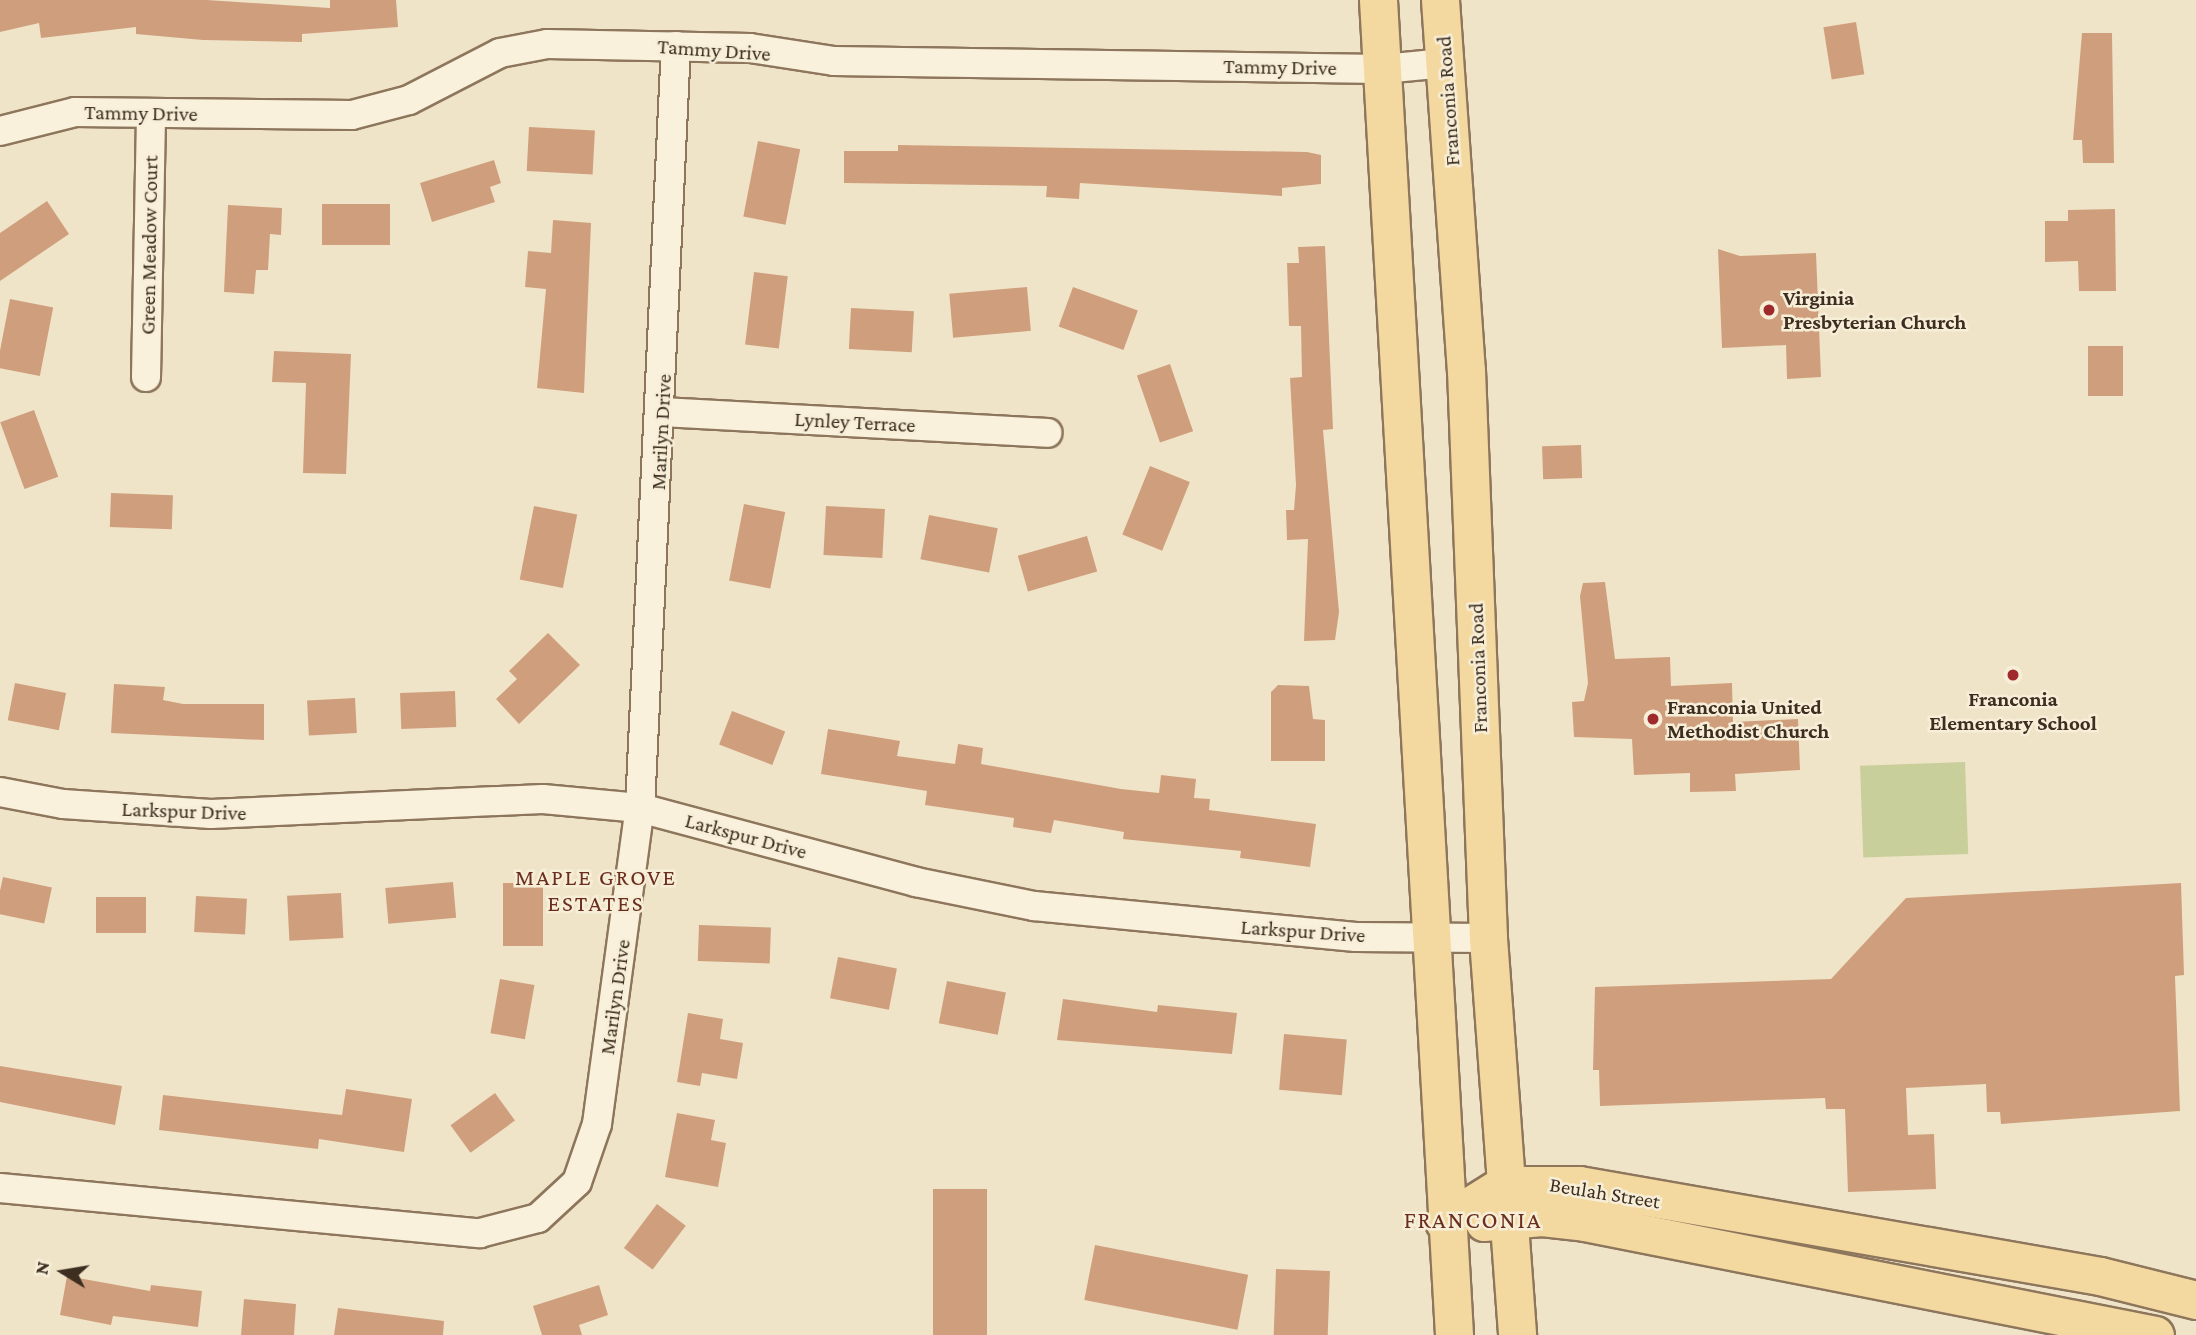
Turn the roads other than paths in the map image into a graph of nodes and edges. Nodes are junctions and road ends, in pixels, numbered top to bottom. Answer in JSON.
{"nodes":[{"id":1,"x":1378,"y":0,"type":"edge"},
{"id":2,"x":1440,"y":0,"type":"edge"},
{"id":3,"x":676,"y":46,"type":"junction"},
{"id":4,"x":1445,"y":63,"type":"junction"},
{"id":5,"x":1383,"y":69,"type":"junction"},
{"id":6,"x":151,"y":113,"type":"junction"},
{"id":7,"x":0,"y":131,"type":"edge"},
{"id":8,"x":146,"y":377,"type":"dead end"},
{"id":9,"x":662,"y":412,"type":"junction"},
{"id":10,"x":1047,"y":433,"type":"dead end"},
{"id":11,"x":0,"y":792,"type":"edge"},
{"id":12,"x":640,"y":808,"type":"junction"},
{"id":13,"x":1427,"y":937,"type":"junction"},
{"id":14,"x":1488,"y":938,"type":"junction"},
{"id":15,"x":1503,"y":1185,"type":"junction"},
{"id":16,"x":0,"y":1188,"type":"edge"},
{"id":17,"x":1444,"y":1222,"type":"junction"},
{"id":18,"x":1507,"y":1222,"type":"junction"},
{"id":19,"x":2196,"y":1300,"type":"edge"},
{"id":20,"x":1454,"y":1335,"type":"edge"},
{"id":21,"x":1517,"y":1335,"type":"edge"},
{"id":22,"x":2155,"y":1335,"type":"edge"}],
"edges":[{"from":1,"to":5,"type":"main road"},
{"from":2,"to":4,"type":"main road","name":"Franconia Road"},
{"from":3,"to":5,"type":"street","name":"Tammy Drive"},
{"from":3,"to":6,"type":"street","name":"Tammy Drive"},
{"from":3,"to":9,"type":"street","name":"Marilyn Drive"},
{"from":4,"to":5,"type":"street","name":"Tammy Drive"},
{"from":4,"to":14,"type":"main road","name":"Franconia Road"},
{"from":5,"to":13,"type":"main road"},
{"from":6,"to":7,"type":"street","name":"Tammy Drive"},
{"from":6,"to":8,"type":"street","name":"Green Meadow Court"},
{"from":9,"to":10,"type":"street","name":"Lynley Terrace"},
{"from":9,"to":12,"type":"street","name":"Marilyn Drive"},
{"from":11,"to":12,"type":"street","name":"Larkspur Drive"},
{"from":12,"to":13,"type":"street","name":"Larkspur Drive"},
{"from":12,"to":16,"type":"street","name":"Marilyn Drive"},
{"from":13,"to":14,"type":"street","name":"Larkspur Drive"},
{"from":13,"to":17,"type":"main road"},
{"from":14,"to":15,"type":"main road","name":"Franconia Road"},
{"from":15,"to":17,"type":"main road"},
{"from":15,"to":18,"type":"main road","name":"Franconia Road"},
{"from":15,"to":19,"type":"main road","name":"Beulah Street"},
{"from":17,"to":18,"type":"main road","name":"Beulah Street"},
{"from":17,"to":20,"type":"main road"},
{"from":18,"to":21,"type":"main road","name":"Franconia Road"},
{"from":18,"to":22,"type":"main road","name":"Beulah Street"}]}
